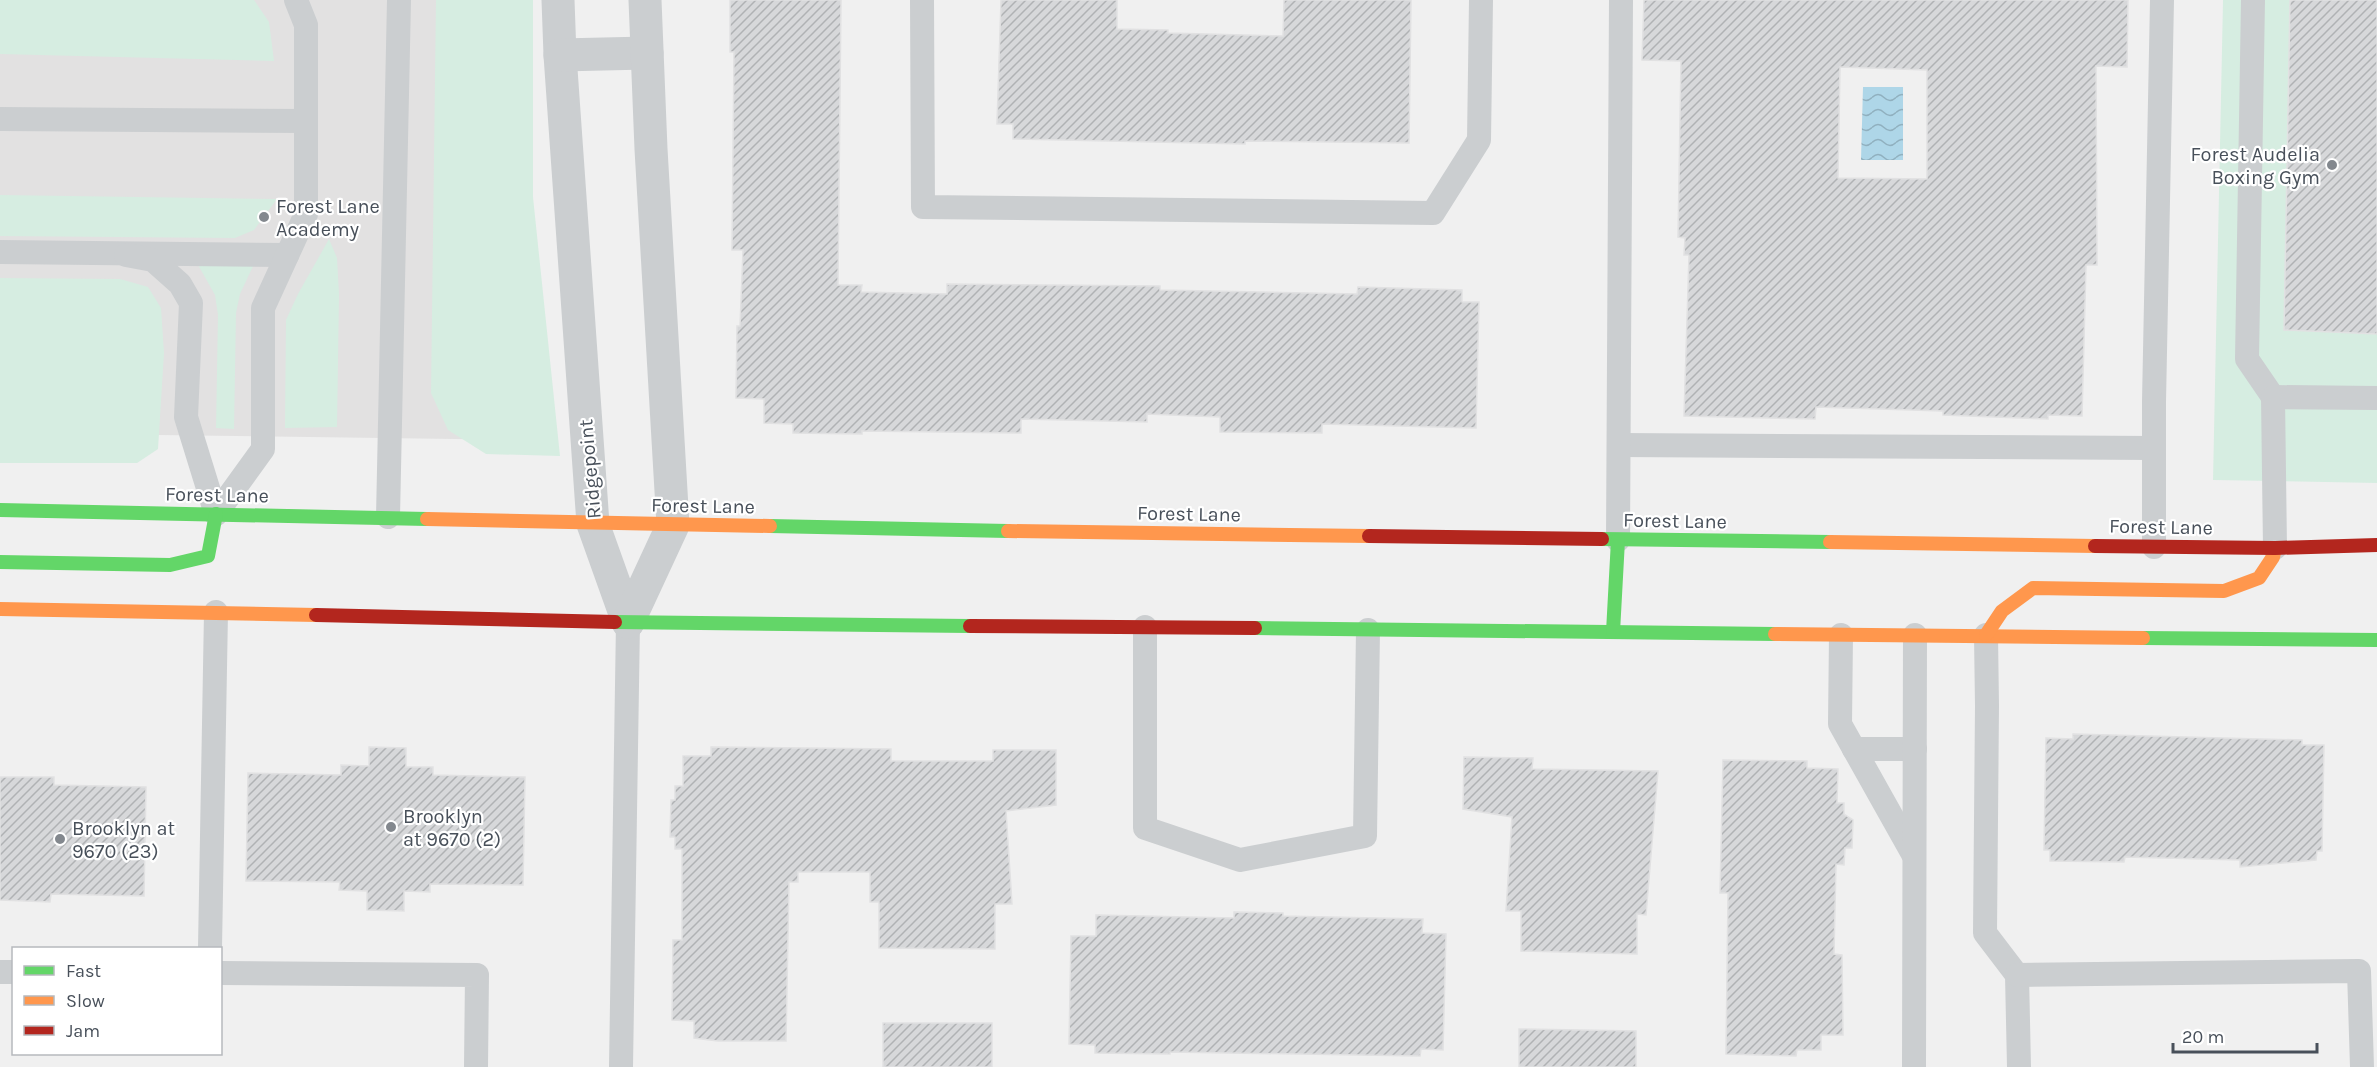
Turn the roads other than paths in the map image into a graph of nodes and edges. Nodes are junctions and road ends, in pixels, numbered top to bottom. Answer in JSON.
{"nodes":[{"id":1,"x":296,"y":0,"type":"edge"},
{"id":2,"x":399,"y":0,"type":"edge"},
{"id":3,"x":558,"y":0,"type":"edge"},
{"id":4,"x":645,"y":0,"type":"edge"},
{"id":5,"x":922,"y":0,"type":"edge"},
{"id":6,"x":1481,"y":0,"type":"edge"},
{"id":7,"x":1621,"y":0,"type":"edge"},
{"id":8,"x":2162,"y":0,"type":"edge"},
{"id":9,"x":2253,"y":0,"type":"edge"},
{"id":10,"x":647,"y":52,"type":"junction"},
{"id":11,"x":560,"y":55,"type":"junction"},
{"id":12,"x":0,"y":119,"type":"edge"},
{"id":13,"x":306,"y":121,"type":"junction"},
{"id":14,"x":0,"y":252,"type":"edge"},
{"id":15,"x":126,"y":255,"type":"junction"},
{"id":16,"x":287,"y":255,"type":"junction"},
{"id":17,"x":2273,"y":397,"type":"junction"},
{"id":18,"x":2377,"y":398,"type":"edge"},
{"id":19,"x":1619,"y":444,"type":"junction"},
{"id":20,"x":2153,"y":448,"type":"junction"},
{"id":21,"x":0,"y":510,"type":"edge"},
{"id":22,"x":216,"y":514,"type":"junction"},
{"id":23,"x":388,"y":517,"type":"junction"},
{"id":24,"x":593,"y":524,"type":"junction"},
{"id":25,"x":673,"y":525,"type":"junction"},
{"id":26,"x":1618,"y":540,"type":"junction"},
{"id":27,"x":2377,"y":546,"type":"edge"},
{"id":28,"x":2154,"y":547,"type":"junction"},
{"id":29,"x":2276,"y":548,"type":"junction"},
{"id":30,"x":0,"y":562,"type":"edge"},
{"id":31,"x":0,"y":609,"type":"edge"},
{"id":32,"x":216,"y":612,"type":"junction"},
{"id":33,"x":628,"y":622,"type":"junction"},
{"id":34,"x":1145,"y":627,"type":"junction"},
{"id":35,"x":1368,"y":630,"type":"junction"},
{"id":36,"x":1613,"y":632,"type":"junction"},
{"id":37,"x":1841,"y":634,"type":"junction"},
{"id":38,"x":1915,"y":634,"type":"junction"},
{"id":39,"x":1986,"y":635,"type":"junction"},
{"id":40,"x":2377,"y":640,"type":"edge"},
{"id":41,"x":1854,"y":749,"type":"junction"},
{"id":42,"x":1915,"y":750,"type":"junction"},
{"id":43,"x":1916,"y":859,"type":"junction"},
{"id":44,"x":210,"y":947,"type":"edge"},
{"id":45,"x":222,"y":973,"type":"edge"},
{"id":46,"x":2017,"y":975,"type":"junction"},
{"id":47,"x":476,"y":1067,"type":"edge"},
{"id":48,"x":621,"y":1067,"type":"edge"},
{"id":49,"x":1914,"y":1067,"type":"edge"},
{"id":50,"x":2019,"y":1067,"type":"edge"},
{"id":51,"x":2362,"y":1067,"type":"edge"}],
"edges":[{"from":1,"to":13,"type":"lane"},
{"from":2,"to":23,"type":"lane"},
{"from":3,"to":11,"type":"street","name":"Ridgepoint"},
{"from":4,"to":10,"type":"street"},
{"from":5,"to":6,"type":"lane"},
{"from":7,"to":19,"type":"lane"},
{"from":8,"to":20,"type":"lane"},
{"from":9,"to":17,"type":"lane"},
{"from":10,"to":11,"type":"street"},
{"from":10,"to":25,"type":"street"},
{"from":11,"to":24,"type":"street","name":"Ridgepoint"},
{"from":12,"to":13,"type":"lane"},
{"from":13,"to":16,"type":"lane"},
{"from":14,"to":15,"type":"lane"},
{"from":15,"to":16,"type":"lane"},
{"from":15,"to":22,"type":"lane"},
{"from":16,"to":22,"type":"lane"},
{"from":17,"to":18,"type":"lane"},
{"from":17,"to":29,"type":"lane"},
{"from":19,"to":20,"type":"lane"},
{"from":19,"to":26,"type":"lane"},
{"from":20,"to":28,"type":"lane"},
{"from":21,"to":22,"type":"main road","name":"Forest Lane"},
{"from":22,"to":23,"type":"main road","name":"Forest Lane"},
{"from":22,"to":30,"type":"main road"},
{"from":23,"to":24,"type":"main road","name":"Forest Lane"},
{"from":24,"to":25,"type":"main road","name":"Forest Lane"},
{"from":24,"to":33,"type":"street","name":"Ridgepoint"},
{"from":25,"to":26,"type":"main road","name":"Forest Lane"},
{"from":25,"to":33,"type":"street"},
{"from":26,"to":28,"type":"main road","name":"Forest Lane"},
{"from":26,"to":36,"type":"main road"},
{"from":27,"to":29,"type":"main road","name":"Forest Lane"},
{"from":28,"to":29,"type":"main road","name":"Forest Lane"},
{"from":29,"to":39,"type":"main road"},
{"from":31,"to":32,"type":"main road"},
{"from":32,"to":33,"type":"main road"},
{"from":32,"to":44,"type":"lane"},
{"from":33,"to":34,"type":"main road"},
{"from":33,"to":48,"type":"lane"},
{"from":34,"to":35,"type":"main road"},
{"from":34,"to":35,"type":"lane"},
{"from":35,"to":36,"type":"main road"},
{"from":36,"to":37,"type":"main road"},
{"from":37,"to":38,"type":"main road"},
{"from":37,"to":41,"type":"lane"},
{"from":38,"to":39,"type":"main road"},
{"from":38,"to":42,"type":"lane"},
{"from":39,"to":40,"type":"main road"},
{"from":39,"to":46,"type":"lane"},
{"from":41,"to":42,"type":"lane"},
{"from":41,"to":43,"type":"lane"},
{"from":42,"to":43,"type":"lane"},
{"from":43,"to":49,"type":"lane"},
{"from":45,"to":47,"type":"lane"},
{"from":46,"to":50,"type":"lane"},
{"from":46,"to":51,"type":"lane"}]}
